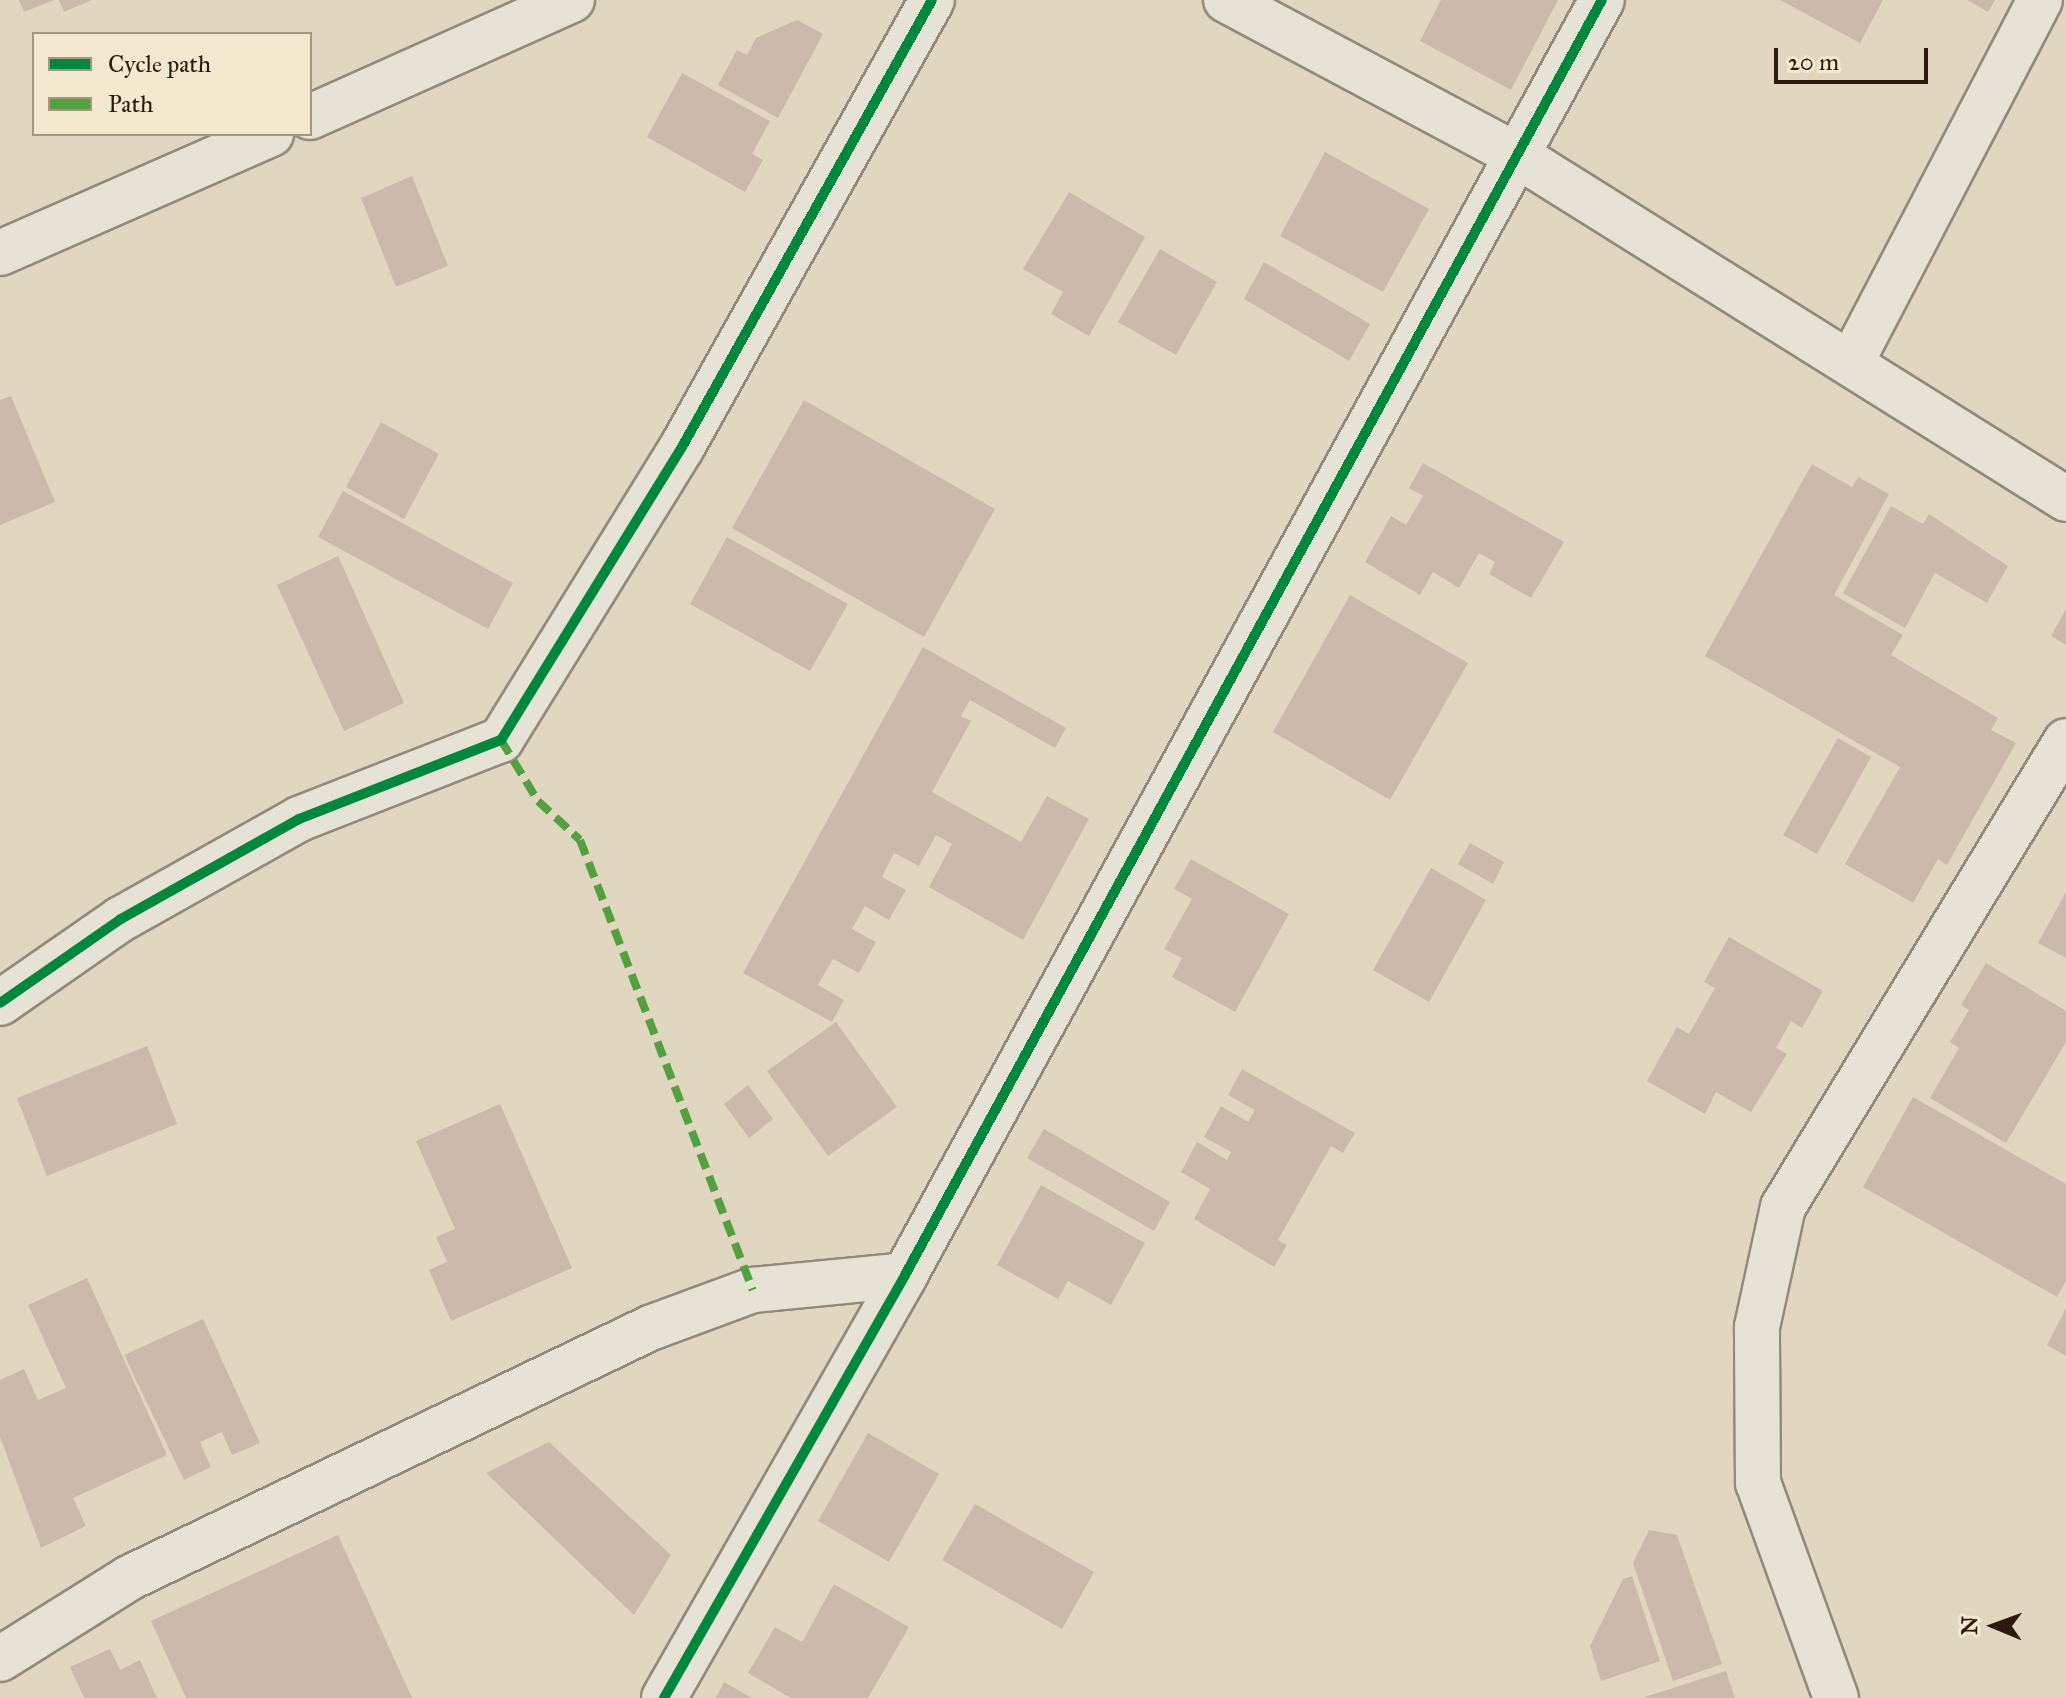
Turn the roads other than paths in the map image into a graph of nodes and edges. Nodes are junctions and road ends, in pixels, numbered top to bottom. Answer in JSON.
{"nodes":[{"id":1,"x":572,"y":0,"type":"edge"},
{"id":2,"x":932,"y":0,"type":"edge"},
{"id":3,"x":1226,"y":0,"type":"edge"},
{"id":4,"x":1602,"y":0,"type":"edge"},
{"id":5,"x":2040,"y":0,"type":"edge"},
{"id":6,"x":312,"y":116,"type":"edge"},
{"id":7,"x":266,"y":136,"type":"edge"},
{"id":8,"x":1515,"y":154,"type":"junction"},
{"id":9,"x":0,"y":253,"type":"edge"},
{"id":10,"x":1852,"y":361,"type":"junction"},
{"id":11,"x":2066,"y":499,"type":"edge"},
{"id":12,"x":2066,"y":741,"type":"edge"},
{"id":13,"x":0,"y":1003,"type":"edge"},
{"id":14,"x":905,"y":1275,"type":"junction"},
{"id":15,"x":0,"y":1659,"type":"edge"},
{"id":16,"x":664,"y":1698,"type":"edge"},
{"id":17,"x":1836,"y":1698,"type":"edge"}],
"edges":[{"from":1,"to":6,"type":"street"},
{"from":2,"to":13,"type":"street"},
{"from":3,"to":8,"type":"street"},
{"from":4,"to":8,"type":"street"},
{"from":5,"to":10,"type":"street"},
{"from":7,"to":9,"type":"street"},
{"from":8,"to":10,"type":"street"},
{"from":8,"to":14,"type":"street"},
{"from":10,"to":11,"type":"street"},
{"from":12,"to":17,"type":"street"},
{"from":14,"to":15,"type":"street"},
{"from":14,"to":16,"type":"street"}]}
